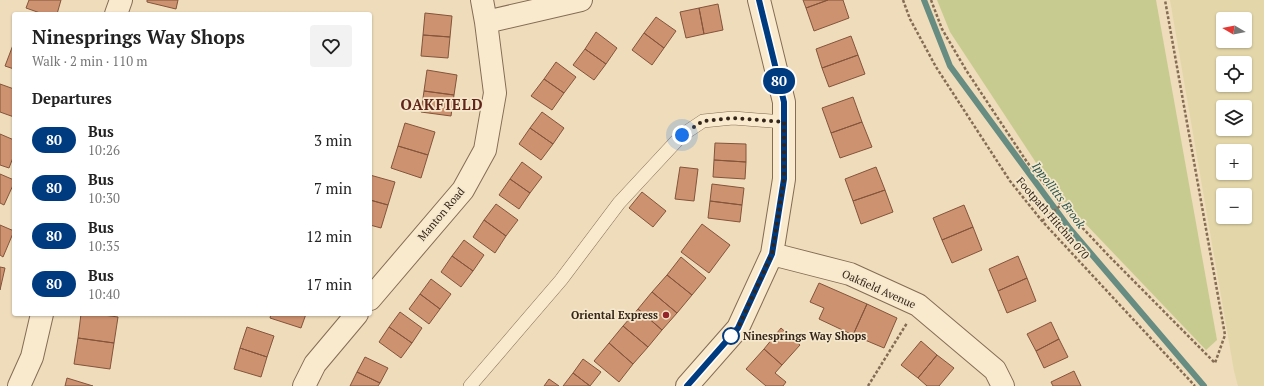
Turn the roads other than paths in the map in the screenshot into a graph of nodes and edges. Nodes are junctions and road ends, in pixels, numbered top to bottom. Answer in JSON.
{"nodes":[{"id":1,"x":482,"y":0,"type":"edge"},
{"id":2,"x":581,"y":0,"type":"edge"},
{"id":3,"x":759,"y":0,"type":"edge"},
{"id":4,"x":486,"y":22,"type":"junction"},
{"id":5,"x":784,"y":122,"type":"junction"},
{"id":6,"x":772,"y":254,"type":"junction"},
{"id":7,"x":372,"y":296,"type":"edge"},
{"id":8,"x":42,"y":316,"type":"edge"},
{"id":9,"x":355,"y":316,"type":"edge"},
{"id":10,"x":19,"y":386,"type":"edge"},
{"id":11,"x":304,"y":386,"type":"edge"},
{"id":12,"x":470,"y":386,"type":"edge"},
{"id":13,"x":687,"y":386,"type":"edge"},
{"id":14,"x":1003,"y":386,"type":"edge"}],
"edges":[{"from":1,"to":4,"type":"street","name":"Manton Road"},
{"from":2,"to":4,"type":"street"},
{"from":3,"to":5,"type":"street"},
{"from":4,"to":7,"type":"street","name":"Manton Road"},
{"from":5,"to":6,"type":"street"},
{"from":5,"to":12,"type":"lane"},
{"from":6,"to":13,"type":"street"},
{"from":6,"to":14,"type":"street","name":"Oakfield Avenue"},
{"from":8,"to":10,"type":"street"},
{"from":9,"to":11,"type":"street"}]}
